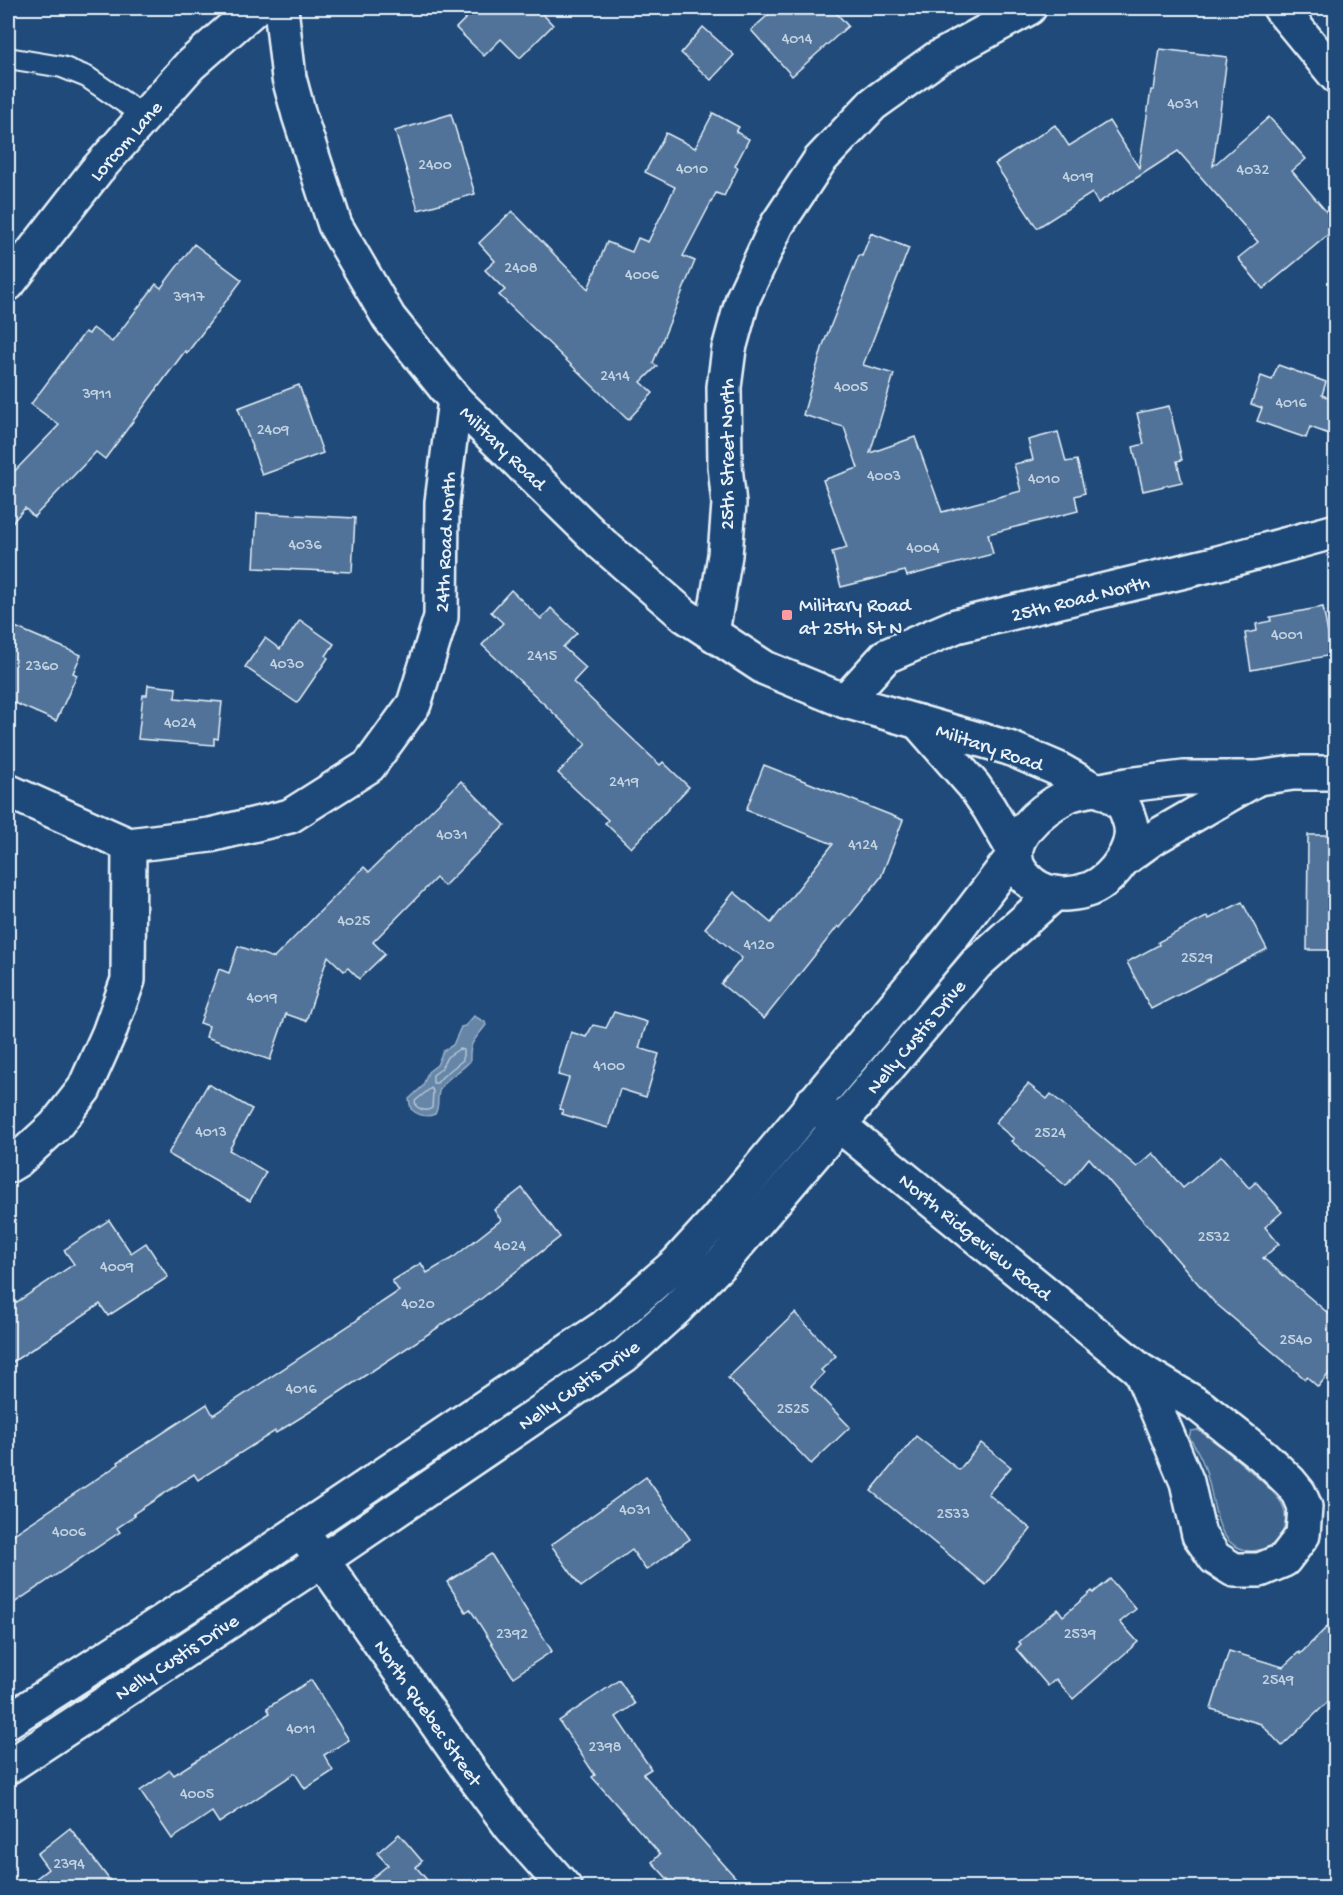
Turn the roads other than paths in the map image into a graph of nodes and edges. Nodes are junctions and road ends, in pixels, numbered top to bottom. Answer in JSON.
{"nodes":[{"id":1,"x":255,"y":8,"type":"edge"},
{"id":2,"x":280,"y":8,"type":"edge"},
{"id":3,"x":1029,"y":8,"type":"edge"},
{"id":4,"x":1280,"y":8,"type":"edge"},
{"id":5,"x":8,"y":58,"type":"edge"},
{"id":6,"x":1335,"y":76,"type":"edge"},
{"id":7,"x":144,"y":116,"type":"junction"},
{"id":8,"x":8,"y":284,"type":"edge"},
{"id":9,"x":455,"y":400,"type":"junction"},
{"id":10,"x":1335,"y":531,"type":"edge"},
{"id":11,"x":712,"y":633,"type":"junction"},
{"id":12,"x":844,"y":701,"type":"junction"},
{"id":13,"x":918,"y":722,"type":"junction"},
{"id":14,"x":1335,"y":773,"type":"edge"},
{"id":15,"x":1258,"y":778,"type":"junction"},
{"id":16,"x":1098,"y":790,"type":"junction"},
{"id":17,"x":8,"y":791,"type":"edge"},
{"id":18,"x":129,"y":845,"type":"junction"},
{"id":19,"x":1014,"y":853,"type":"junction"},
{"id":20,"x":1123,"y":860,"type":"junction"},
{"id":21,"x":1055,"y":893,"type":"junction"},
{"id":22,"x":812,"y":1103,"type":"junction"},
{"id":23,"x":840,"y":1125,"type":"junction"},
{"id":24,"x":8,"y":1166,"type":"edge"},
{"id":25,"x":604,"y":1327,"type":"junction"},
{"id":26,"x":625,"y":1355,"type":"junction"},
{"id":27,"x":1140,"y":1370,"type":"junction"},
{"id":28,"x":301,"y":1530,"type":"junction"},
{"id":29,"x":321,"y":1561,"type":"junction"},
{"id":30,"x":8,"y":1721,"type":"edge"},
{"id":31,"x":8,"y":1767,"type":"edge"},
{"id":32,"x":565,"y":1887,"type":"edge"}],
"edges":[{"from":1,"to":7,"type":"street","name":"Lorcom Lane"},
{"from":2,"to":9,"type":"street","name":"Military Road"},
{"from":3,"to":11,"type":"street","name":"25th Street North"},
{"from":4,"to":6,"type":"street"},
{"from":5,"to":7,"type":"lane"},
{"from":7,"to":8,"type":"street","name":"Lorcom Lane"},
{"from":9,"to":11,"type":"street","name":"Military Road"},
{"from":9,"to":18,"type":"street","name":"24th Road North"},
{"from":10,"to":12,"type":"street","name":"25th Road North"},
{"from":11,"to":12,"type":"street","name":"Military Road"},
{"from":12,"to":13,"type":"street","name":"Military Road"},
{"from":13,"to":16,"type":"street","name":"Military Road"},
{"from":13,"to":19,"type":"street","name":"Military Road"},
{"from":14,"to":15,"type":"street"},
{"from":15,"to":16,"type":"street"},
{"from":15,"to":20,"type":"street"},
{"from":16,"to":19,"type":"street"},
{"from":16,"to":20,"type":"street"},
{"from":17,"to":18,"type":"street"},
{"from":18,"to":24,"type":"street"},
{"from":19,"to":21,"type":"street"},
{"from":19,"to":22,"type":"street","name":"Nelly Custis Drive"},
{"from":20,"to":21,"type":"street"},
{"from":21,"to":23,"type":"street","name":"Nelly Custis Drive"},
{"from":22,"to":23,"type":"street","name":"North Ridgeview Road"},
{"from":22,"to":25,"type":"street","name":"Nelly Custis Drive"},
{"from":23,"to":26,"type":"street","name":"Nelly Custis Drive"},
{"from":23,"to":27,"type":"street","name":"North Ridgeview Road"},
{"from":25,"to":26,"type":"street"},
{"from":25,"to":28,"type":"street","name":"Nelly Custis Drive"},
{"from":26,"to":29,"type":"street","name":"Nelly Custis Drive"},
{"from":27,"to":27,"type":"street","name":"North Ridgeview Road"},
{"from":28,"to":29,"type":"street","name":"North Quebec Street"},
{"from":28,"to":30,"type":"street","name":"Nelly Custis Drive"},
{"from":29,"to":31,"type":"street","name":"Nelly Custis Drive"},
{"from":29,"to":32,"type":"street","name":"North Quebec Street"}]}
